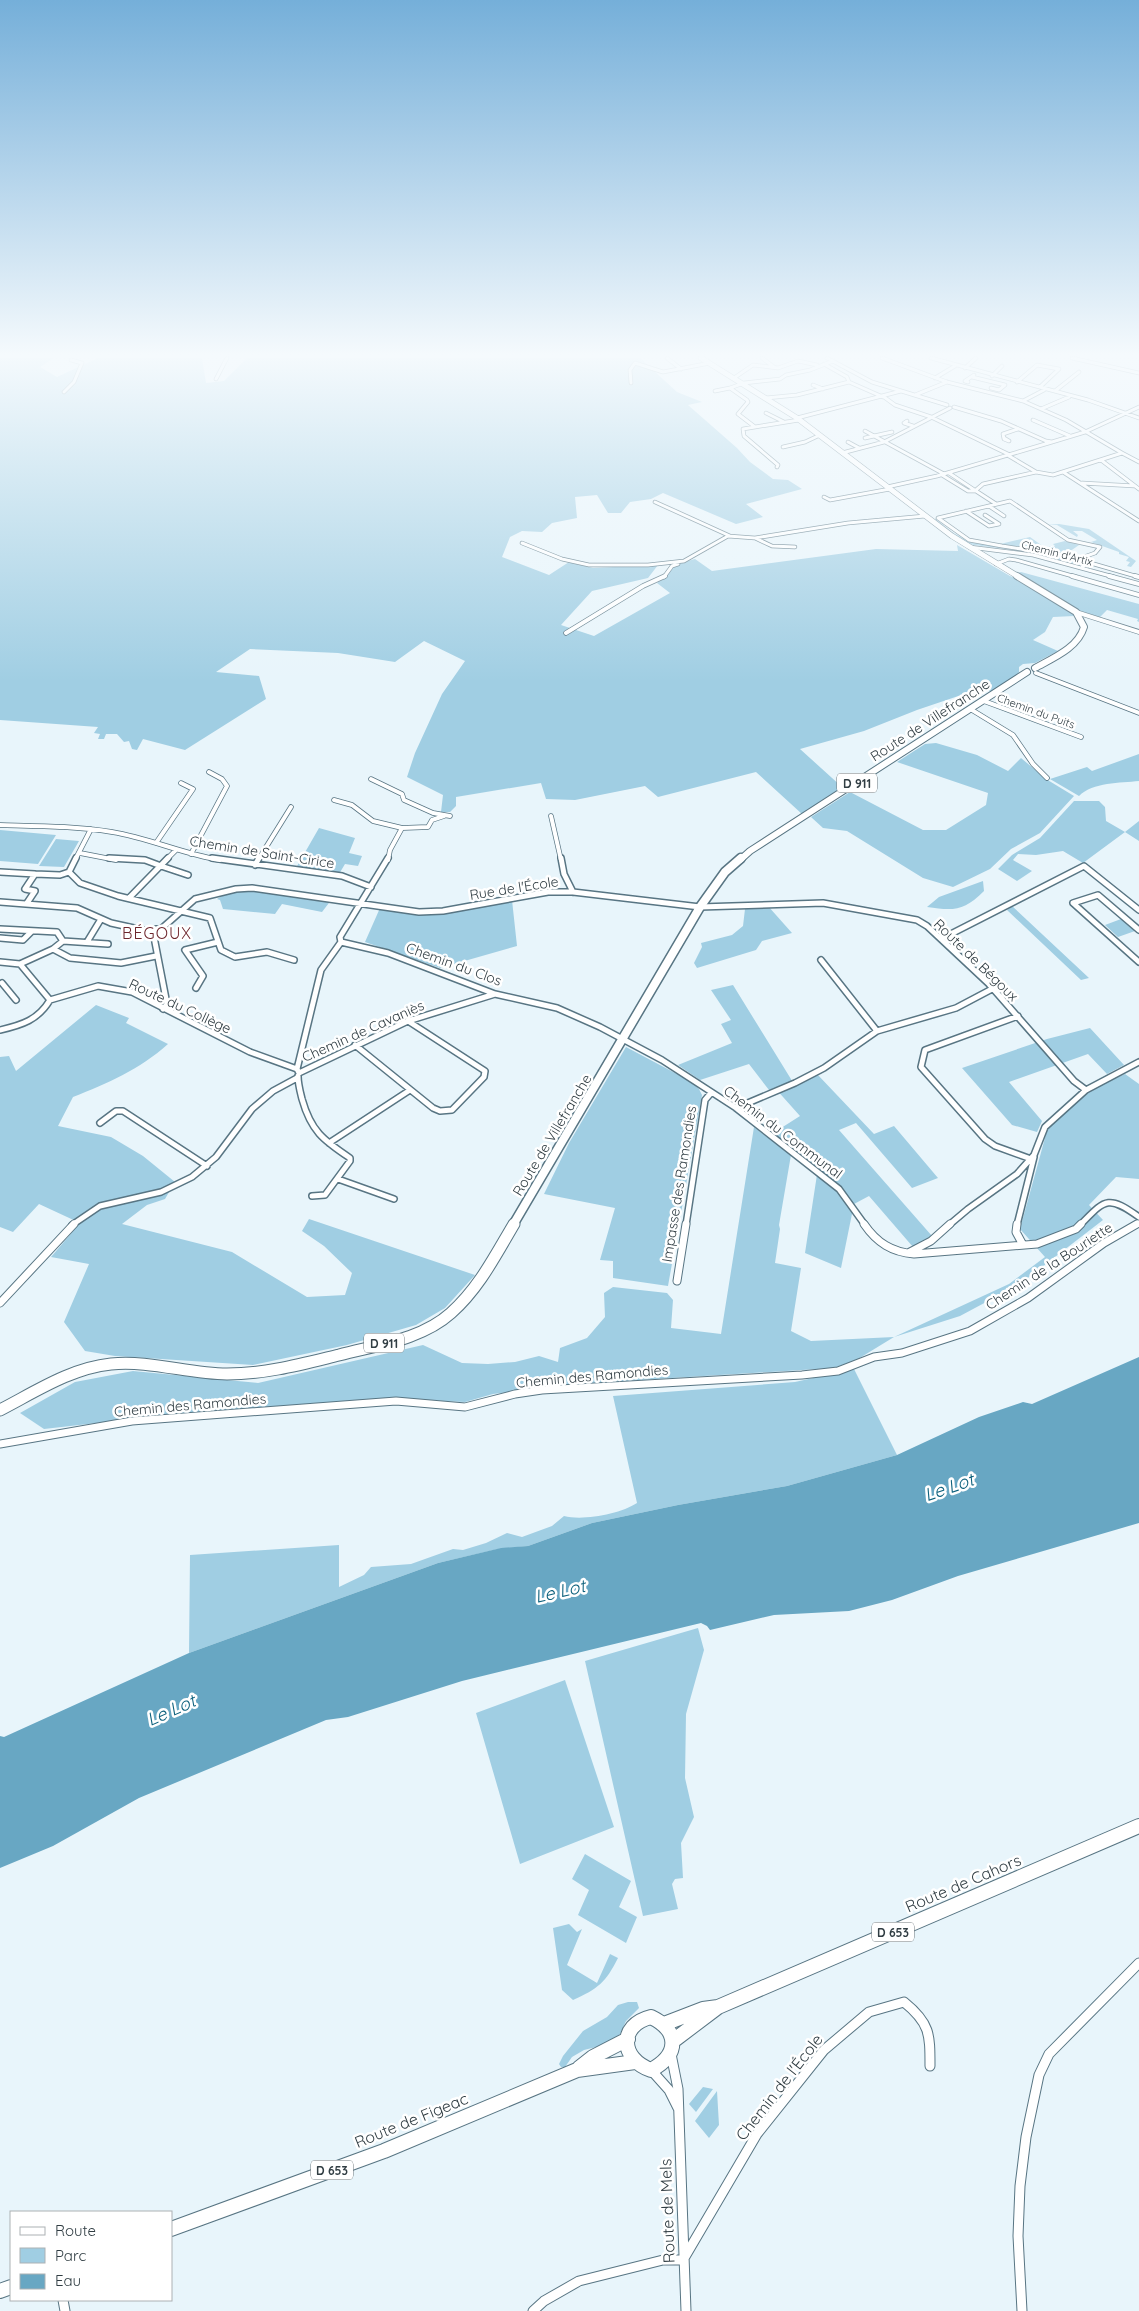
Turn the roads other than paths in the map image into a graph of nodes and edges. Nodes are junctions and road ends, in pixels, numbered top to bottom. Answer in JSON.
{"nodes":[{"id":1,"x":860,"y":466,"type":"edge"},
{"id":2,"x":928,"y":466,"type":"edge"},
{"id":3,"x":975,"y":466,"type":"edge"},
{"id":4,"x":1026,"y":466,"type":"edge"},
{"id":5,"x":1082,"y":466,"type":"edge"},
{"id":6,"x":1109,"y":466,"type":"edge"},
{"id":7,"x":1036,"y":472,"type":"junction"},
{"id":8,"x":1063,"y":472,"type":"junction"},
{"id":9,"x":950,"y":473,"type":"junction"},
{"id":10,"x":943,"y":474,"type":"junction"},
{"id":11,"x":1080,"y":483,"type":"junction"},
{"id":12,"x":1135,"y":486,"type":"junction"},
{"id":13,"x":888,"y":488,"type":"junction"},
{"id":14,"x":1139,"y":489,"type":"edge"},
{"id":15,"x":976,"y":490,"type":"junction"},
{"id":16,"x":824,"y":497,"type":"dead end"},
{"id":17,"x":655,"y":502,"type":"dead end"},
{"id":18,"x":996,"y":504,"type":"junction"},
{"id":19,"x":989,"y":506,"type":"junction"},
{"id":20,"x":966,"y":511,"type":"junction"},
{"id":21,"x":985,"y":515,"type":"dead end"},
{"id":22,"x":925,"y":516,"type":"junction"},
{"id":23,"x":1004,"y":516,"type":"dead end"},
{"id":24,"x":1139,"y":521,"type":"edge"},
{"id":25,"x":732,"y":536,"type":"junction"},
{"id":26,"x":755,"y":538,"type":"junction"},
{"id":27,"x":522,"y":543,"type":"dead end"},
{"id":28,"x":795,"y":547,"type":"dead end"},
{"id":29,"x":969,"y":547,"type":"junction"},
{"id":30,"x":684,"y":561,"type":"junction"},
{"id":31,"x":996,"y":564,"type":"junction"},
{"id":32,"x":1082,"y":568,"type":"junction"},
{"id":33,"x":1122,"y":572,"type":"junction"},
{"id":34,"x":1139,"y":577,"type":"edge"},
{"id":35,"x":1117,"y":578,"type":"junction"},
{"id":36,"x":1139,"y":584,"type":"edge"},
{"id":37,"x":1109,"y":586,"type":"junction"},
{"id":38,"x":1139,"y":595,"type":"edge"},
{"id":39,"x":1076,"y":612,"type":"junction"},
{"id":40,"x":1139,"y":632,"type":"edge"},
{"id":41,"x":566,"y":633,"type":"dead end"},
{"id":42,"x":1035,"y":670,"type":"junction"},
{"id":43,"x":1027,"y":672,"type":"joint"},
{"id":44,"x":984,"y":701,"type":"junction"},
{"id":45,"x":972,"y":710,"type":"junction"},
{"id":46,"x":1139,"y":713,"type":"edge"},
{"id":47,"x":1081,"y":737,"type":"dead end"},
{"id":48,"x":209,"y":772,"type":"dead end"},
{"id":49,"x":1047,"y":778,"type":"dead end"},
{"id":50,"x":371,"y":779,"type":"dead end"},
{"id":51,"x":182,"y":783,"type":"dead end"},
{"id":52,"x":334,"y":800,"type":"dead end"},
{"id":53,"x":291,"y":807,"type":"dead end"},
{"id":54,"x":444,"y":816,"type":"junction"},
{"id":55,"x":450,"y":816,"type":"dead end"},
{"id":56,"x":551,"y":816,"type":"dead end"},
{"id":57,"x":0,"y":824,"type":"edge"},
{"id":58,"x":402,"y":828,"type":"junction"},
{"id":59,"x":91,"y":829,"type":"junction"},
{"id":60,"x":156,"y":843,"type":"junction"},
{"id":61,"x":176,"y":850,"type":"junction"},
{"id":62,"x":80,"y":853,"type":"junction"},
{"id":63,"x":191,"y":854,"type":"junction"},
{"id":64,"x":255,"y":864,"type":"junction"},
{"id":65,"x":161,"y":866,"type":"junction"},
{"id":66,"x":0,"y":872,"type":"edge"},
{"id":67,"x":69,"y":872,"type":"junction"},
{"id":68,"x":36,"y":874,"type":"junction"},
{"id":69,"x":188,"y":875,"type":"dead end"},
{"id":70,"x":371,"y":886,"type":"junction"},
{"id":71,"x":572,"y":892,"type":"junction"},
{"id":72,"x":130,"y":897,"type":"junction"},
{"id":73,"x":0,"y":902,"type":"edge"},
{"id":74,"x":361,"y":902,"type":"junction"},
{"id":75,"x":27,"y":903,"type":"junction"},
{"id":76,"x":700,"y":907,"type":"junction"},
{"id":77,"x":181,"y":910,"type":"junction"},
{"id":78,"x":1139,"y":910,"type":"edge"},
{"id":79,"x":102,"y":919,"type":"junction"},
{"id":80,"x":0,"y":929,"type":"edge"},
{"id":81,"x":1139,"y":930,"type":"edge"},
{"id":82,"x":32,"y":931,"type":"junction"},
{"id":83,"x":153,"y":934,"type":"junction"},
{"id":84,"x":0,"y":938,"type":"edge"},
{"id":85,"x":941,"y":939,"type":"junction"},
{"id":86,"x":63,"y":941,"type":"junction"},
{"id":87,"x":87,"y":942,"type":"junction"},
{"id":88,"x":218,"y":942,"type":"junction"},
{"id":89,"x":341,"y":942,"type":"junction"},
{"id":90,"x":108,"y":944,"type":"dead end"},
{"id":91,"x":53,"y":949,"type":"junction"},
{"id":92,"x":156,"y":956,"type":"junction"},
{"id":93,"x":294,"y":960,"type":"dead end"},
{"id":94,"x":821,"y":960,"type":"dead end"},
{"id":95,"x":0,"y":962,"type":"edge"},
{"id":96,"x":1139,"y":962,"type":"edge"},
{"id":97,"x":20,"y":964,"type":"junction"},
{"id":98,"x":2,"y":983,"type":"dead end"},
{"id":99,"x":196,"y":988,"type":"dead end"},
{"id":100,"x":992,"y":989,"type":"junction"},
{"id":101,"x":495,"y":994,"type":"junction"},
{"id":102,"x":16,"y":1000,"type":"dead end"},
{"id":103,"x":50,"y":1000,"type":"junction"},
{"id":104,"x":162,"y":1009,"type":"junction"},
{"id":105,"x":1018,"y":1016,"type":"junction"},
{"id":106,"x":408,"y":1021,"type":"junction"},
{"id":107,"x":0,"y":1030,"type":"edge"},
{"id":108,"x":629,"y":1030,"type":"junction"},
{"id":109,"x":877,"y":1031,"type":"junction"},
{"id":110,"x":612,"y":1034,"type":"junction"},
{"id":111,"x":623,"y":1040,"type":"junction"},
{"id":112,"x":355,"y":1045,"type":"junction"},
{"id":113,"x":1139,"y":1062,"type":"edge"},
{"id":114,"x":298,"y":1074,"type":"junction"},
{"id":115,"x":410,"y":1090,"type":"junction"},
{"id":116,"x":1086,"y":1090,"type":"junction"},
{"id":117,"x":711,"y":1093,"type":"junction"},
{"id":118,"x":736,"y":1108,"type":"junction"},
{"id":119,"x":100,"y":1123,"type":"dead end"},
{"id":120,"x":329,"y":1143,"type":"junction"},
{"id":121,"x":1033,"y":1157,"type":"junction"},
{"id":122,"x":207,"y":1166,"type":"junction"},
{"id":123,"x":338,"y":1179,"type":"junction"},
{"id":124,"x":312,"y":1196,"type":"dead end"},
{"id":125,"x":394,"y":1199,"type":"dead end"},
{"id":126,"x":1139,"y":1217,"type":"edge"},
{"id":127,"x":1139,"y":1223,"type":"edge"},
{"id":128,"x":1023,"y":1244,"type":"junction"},
{"id":129,"x":906,"y":1254,"type":"junction"},
{"id":130,"x":677,"y":1281,"type":"dead end"},
{"id":131,"x":0,"y":1303,"type":"edge"},
{"id":132,"x":945,"y":1340,"type":"joint"},
{"id":133,"x":0,"y":1410,"type":"edge"},
{"id":134,"x":0,"y":1444,"type":"edge"},
{"id":135,"x":1139,"y":1826,"type":"edge"},
{"id":136,"x":1139,"y":1963,"type":"edge"},
{"id":137,"x":718,"y":2007,"type":"junction"},
{"id":138,"x":664,"y":2024,"type":"junction"},
{"id":139,"x":628,"y":2039,"type":"junction"},
{"id":140,"x":672,"y":2048,"type":"junction"},
{"id":141,"x":634,"y":2062,"type":"junction"},
{"id":142,"x":930,"y":2066,"type":"dead end"},
{"id":143,"x":577,"y":2070,"type":"junction"},
{"id":144,"x":651,"y":2070,"type":"junction"},
{"id":145,"x":679,"y":2110,"type":"junction"},
{"id":146,"x":172,"y":2229,"type":"edge"},
{"id":147,"x":683,"y":2260,"type":"junction"},
{"id":148,"x":533,"y":2311,"type":"edge"},
{"id":149,"x":686,"y":2311,"type":"edge"},
{"id":150,"x":1022,"y":2311,"type":"edge"}],
"edges":[{"from":1,"to":13,"type":"main road"},
{"from":2,"to":10,"type":"street"},
{"from":3,"to":9,"type":"street"},
{"from":4,"to":7,"type":"street"},
{"from":5,"to":8,"type":"street"},
{"from":6,"to":12,"type":"street"},
{"from":7,"to":8,"type":"street"},
{"from":7,"to":15,"type":"street"},
{"from":8,"to":11,"type":"street"},
{"from":9,"to":10,"type":"street"},
{"from":9,"to":15,"type":"street"},
{"from":10,"to":13,"type":"street"},
{"from":10,"to":15,"type":"street"},
{"from":11,"to":12,"type":"street"},
{"from":11,"to":24,"type":"street"},
{"from":12,"to":14,"type":"street"},
{"from":13,"to":16,"type":"street"},
{"from":13,"to":22,"type":"main road"},
{"from":15,"to":18,"type":"street"},
{"from":17,"to":25,"type":"street"},
{"from":18,"to":19,"type":"street"},
{"from":18,"to":20,"type":"street"},
{"from":19,"to":20,"type":"street"},
{"from":19,"to":23,"type":"street"},
{"from":20,"to":21,"type":"street"},
{"from":22,"to":26,"type":"street"},
{"from":22,"to":29,"type":"main road"},
{"from":25,"to":26,"type":"street"},
{"from":25,"to":30,"type":"street"},
{"from":26,"to":28,"type":"street"},
{"from":27,"to":30,"type":"street"},
{"from":29,"to":31,"type":"main road"},
{"from":29,"to":32,"type":"street","name":"Chemin d'Artix"},
{"from":30,"to":41,"type":"street"},
{"from":31,"to":37,"type":"street"},
{"from":31,"to":39,"type":"main road"},
{"from":32,"to":33,"type":"street"},
{"from":32,"to":35,"type":"street","name":"Chemin d'Artix"},
{"from":33,"to":34,"type":"street"},
{"from":33,"to":35,"type":"street"},
{"from":35,"to":36,"type":"street","name":"Chemin d'Artix"},
{"from":35,"to":37,"type":"street"},
{"from":37,"to":38,"type":"street"},
{"from":39,"to":40,"type":"street"},
{"from":39,"to":42,"type":"main road"},
{"from":42,"to":43,"type":"main road"},
{"from":42,"to":46,"type":"street"},
{"from":43,"to":44,"type":"main road","name":"Route de Villefranche","number":"D 911"},
{"from":44,"to":45,"type":"main road","name":"Route de Villefranche","number":"D 911"},
{"from":44,"to":47,"type":"street","name":"Chemin du Puits"},
{"from":45,"to":49,"type":"street"},
{"from":45,"to":76,"type":"main road","name":"Route de Villefranche","number":"D 911"},
{"from":48,"to":63,"type":"street"},
{"from":50,"to":54,"type":"street"},
{"from":51,"to":60,"type":"street"},
{"from":52,"to":58,"type":"street"},
{"from":53,"to":64,"type":"street"},
{"from":54,"to":55,"type":"street"},
{"from":54,"to":58,"type":"street"},
{"from":56,"to":71,"type":"street"},
{"from":57,"to":59,"type":"street","name":"Chemin de Saint-Cirice"},
{"from":58,"to":70,"type":"street"},
{"from":59,"to":60,"type":"street","name":"Chemin de Saint-Cirice"},
{"from":59,"to":62,"type":"street"},
{"from":60,"to":61,"type":"street","name":"Chemin de Saint-Cirice"},
{"from":61,"to":63,"type":"street","name":"Chemin de Saint-Cirice"},
{"from":61,"to":65,"type":"street"},
{"from":62,"to":65,"type":"street"},
{"from":62,"to":67,"type":"street"},
{"from":63,"to":64,"type":"street","name":"Chemin de Saint-Cirice"},
{"from":64,"to":70,"type":"street","name":"Chemin de Saint-Cirice"},
{"from":65,"to":69,"type":"street"},
{"from":65,"to":72,"type":"street"},
{"from":66,"to":68,"type":"street"},
{"from":67,"to":68,"type":"street"},
{"from":67,"to":72,"type":"street"},
{"from":68,"to":75,"type":"street"},
{"from":70,"to":74,"type":"street"},
{"from":71,"to":74,"type":"street","name":"Rue de l'École"},
{"from":71,"to":76,"type":"street","name":"Rue de l'École"},
{"from":72,"to":77,"type":"street"},
{"from":73,"to":75,"type":"street"},
{"from":74,"to":77,"type":"street","name":"Rue de l'École"},
{"from":74,"to":89,"type":"street"},
{"from":75,"to":79,"type":"street"},
{"from":76,"to":85,"type":"street","name":"Route de Bégoux"},
{"from":76,"to":108,"type":"main road","name":"Route de Villefranche","number":"D 911"},
{"from":77,"to":83,"type":"street","name":"Rue de l'École"},
{"from":77,"to":88,"type":"street"},
{"from":78,"to":85,"type":"street"},
{"from":79,"to":83,"type":"street"},
{"from":79,"to":87,"type":"street"},
{"from":80,"to":82,"type":"street"},
{"from":81,"to":96,"type":"street"},
{"from":82,"to":84,"type":"street"},
{"from":82,"to":86,"type":"street"},
{"from":83,"to":92,"type":"street"},
{"from":85,"to":100,"type":"street","name":"Route de Bégoux"},
{"from":86,"to":87,"type":"street"},
{"from":86,"to":91,"type":"street"},
{"from":87,"to":90,"type":"street"},
{"from":88,"to":93,"type":"street"},
{"from":88,"to":99,"type":"street"},
{"from":89,"to":101,"type":"street","name":"Chemin du Clos"},
{"from":89,"to":114,"type":"street"},
{"from":91,"to":92,"type":"street"},
{"from":91,"to":97,"type":"street"},
{"from":92,"to":104,"type":"street"},
{"from":94,"to":109,"type":"street"},
{"from":95,"to":97,"type":"street"},
{"from":97,"to":103,"type":"street"},
{"from":98,"to":102,"type":"street"},
{"from":100,"to":105,"type":"street","name":"Route de Bégoux"},
{"from":100,"to":109,"type":"street"},
{"from":101,"to":106,"type":"street","name":"Chemin de Cavaniès"},
{"from":101,"to":110,"type":"street","name":"Chemin du Clos"},
{"from":103,"to":104,"type":"street","name":"Route du Collège"},
{"from":103,"to":107,"type":"street"},
{"from":104,"to":114,"type":"street","name":"Route du Collège"},
{"from":105,"to":116,"type":"street","name":"Route de Bégoux"},
{"from":105,"to":121,"type":"street"},
{"from":106,"to":112,"type":"street","name":"Chemin de Cavaniès"},
{"from":106,"to":115,"type":"street"},
{"from":108,"to":110,"type":"street"},
{"from":108,"to":111,"type":"main road","name":"Route de Villefranche","number":"D 911"},
{"from":109,"to":118,"type":"street"},
{"from":110,"to":111,"type":"street","name":"Chemin du Clos"},
{"from":111,"to":117,"type":"street","name":"Chemin du Communal"},
{"from":111,"to":133,"type":"main road","name":"Route de Villefranche","number":"D 911"},
{"from":112,"to":114,"type":"street","name":"Chemin de Cavaniès"},
{"from":112,"to":115,"type":"street"},
{"from":113,"to":116,"type":"street"},
{"from":114,"to":120,"type":"street"},
{"from":114,"to":122,"type":"street","name":"Chemin de Cavaniès"},
{"from":115,"to":120,"type":"street"},
{"from":116,"to":121,"type":"street"},
{"from":117,"to":118,"type":"street","name":"Chemin du Communal"},
{"from":117,"to":130,"type":"street","name":"Impasse des Ramondies"},
{"from":118,"to":129,"type":"street","name":"Chemin du Communal"},
{"from":119,"to":122,"type":"street"},
{"from":120,"to":123,"type":"street"},
{"from":121,"to":128,"type":"street"},
{"from":121,"to":129,"type":"street"},
{"from":122,"to":131,"type":"street","name":"Chemin de Cavaniès"},
{"from":123,"to":124,"type":"street"},
{"from":123,"to":125,"type":"street"},
{"from":126,"to":128,"type":"street"},
{"from":127,"to":132,"type":"street","name":"Chemin de la Bouriette"},
{"from":128,"to":129,"type":"street"},
{"from":132,"to":134,"type":"street","name":"Chemin des Ramondies"},
{"from":135,"to":137,"type":"main road","name":"Route de Cahors","number":"D 653"},
{"from":136,"to":150,"type":"street"},
{"from":137,"to":138,"type":"main road","number":"D 653"},
{"from":137,"to":140,"type":"main road","number":"D 653"},
{"from":138,"to":139,"type":"main road"},
{"from":138,"to":140,"type":"main road"},
{"from":139,"to":141,"type":"main road"},
{"from":139,"to":143,"type":"main road","name":"Route de Figeac","number":"D 653"},
{"from":140,"to":144,"type":"main road"},
{"from":140,"to":145,"type":"street","name":"Route de Mels"},
{"from":141,"to":143,"type":"main road","name":"Route de Figeac","number":"D 653"},
{"from":141,"to":144,"type":"main road"},
{"from":142,"to":147,"type":"street","name":"Chemin de l'École"},
{"from":143,"to":146,"type":"main road","name":"Route de Figeac","number":"D 653"},
{"from":144,"to":145,"type":"street"},
{"from":145,"to":147,"type":"street","name":"Route de Mels"},
{"from":147,"to":148,"type":"street"},
{"from":147,"to":149,"type":"street","name":"Route de Mels"}]}
